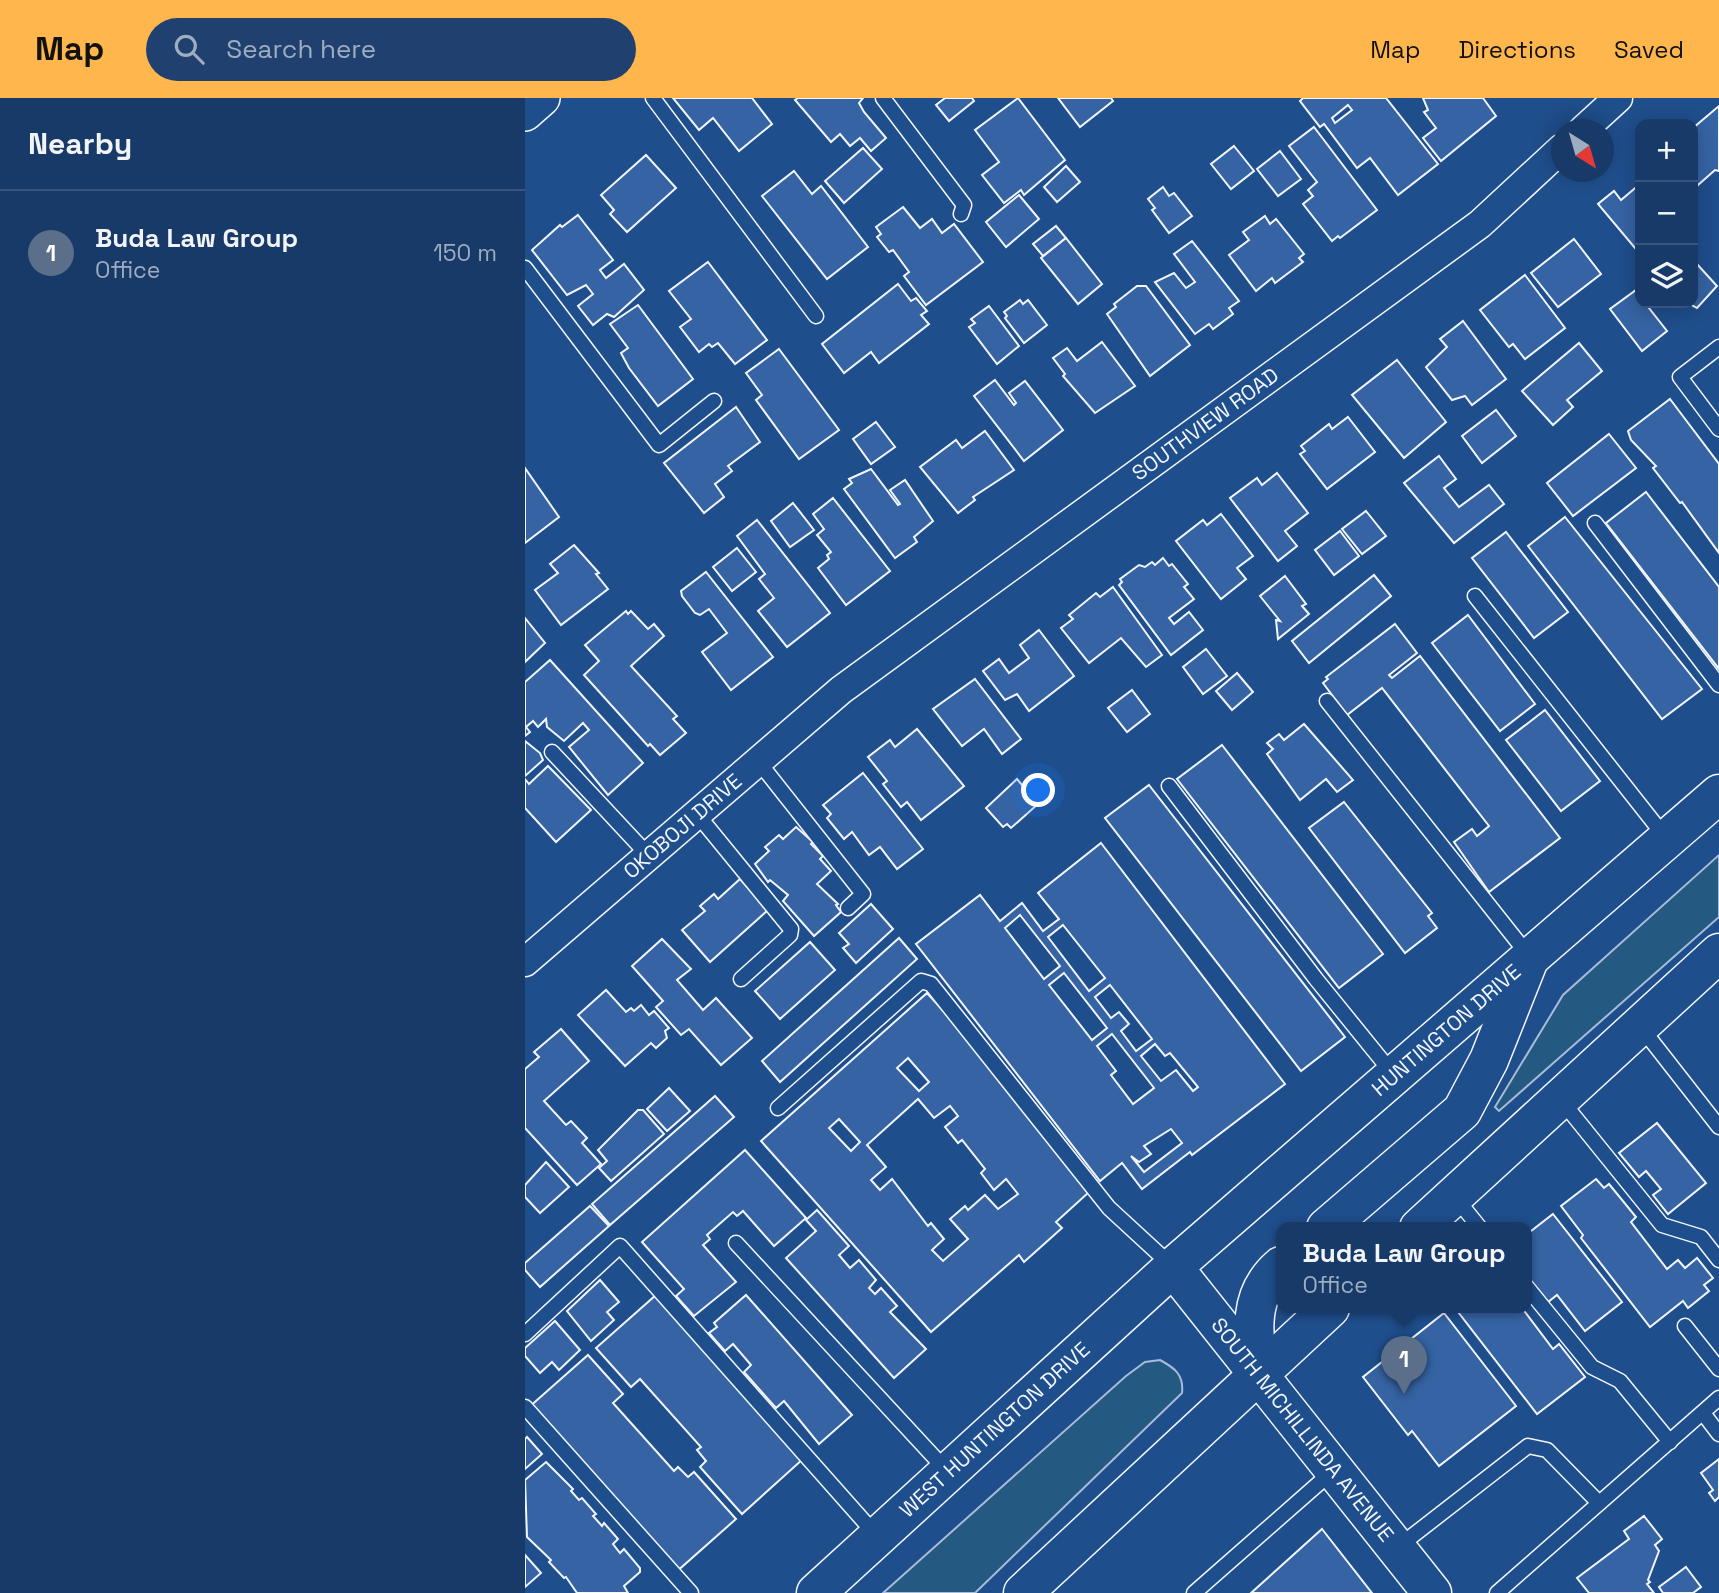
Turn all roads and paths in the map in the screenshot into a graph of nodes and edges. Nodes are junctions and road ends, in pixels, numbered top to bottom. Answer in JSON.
{"nodes":[{"id":1,"x":542,"y":98,"type":"edge"},
{"id":2,"x":653,"y":98,"type":"edge"},
{"id":3,"x":883,"y":98,"type":"edge"},
{"id":4,"x":1618,"y":98,"type":"edge"},
{"id":5,"x":525,"y":113,"type":"edge"},
{"id":6,"x":1595,"y":119,"type":"edge"},
{"id":7,"x":1551,"y":159,"type":"edge"},
{"id":8,"x":961,"y":214,"type":"dead end"},
{"id":9,"x":525,"y":268,"type":"edge"},
{"id":10,"x":816,"y":316,"type":"dead end"},
{"id":11,"x":1719,"y":347,"type":"edge"},
{"id":12,"x":714,"y":401,"type":"dead end"},
{"id":13,"x":1719,"y":429,"type":"edge"},
{"id":14,"x":1595,"y":523,"type":"dead end"},
{"id":15,"x":1475,"y":596,"type":"dead end"},
{"id":16,"x":1719,"y":685,"type":"edge"},
{"id":17,"x":841,"y":690,"type":"joint"},
{"id":18,"x":1327,"y":701,"type":"dead end"},
{"id":19,"x":552,"y":752,"type":"dead end"},
{"id":20,"x":758,"y":761,"type":"junction"},
{"id":21,"x":1169,"y":786,"type":"dead end"},
{"id":22,"x":1719,"y":794,"type":"edge"},
{"id":23,"x":697,"y":814,"type":"junction"},
{"id":24,"x":1667,"y":839,"type":"junction"},
{"id":25,"x":649,"y":856,"type":"junction"},
{"id":26,"x":848,"y":908,"type":"dead end"},
{"id":27,"x":1719,"y":953,"type":"edge"},
{"id":28,"x":1530,"y":957,"type":"junction"},
{"id":29,"x":525,"y":962,"type":"edge"},
{"id":30,"x":741,"y":979,"type":"dead end"},
{"id":31,"x":1639,"y":1026,"type":"junction"},
{"id":32,"x":1394,"y":1075,"type":"junction"},
{"id":33,"x":1560,"y":1098,"type":"junction"},
{"id":34,"x":778,"y":1108,"type":"dead end"},
{"id":35,"x":1719,"y":1127,"type":"edge"},
{"id":36,"x":1454,"y":1196,"type":"junction"},
{"id":37,"x":1333,"y":1222,"type":"edge"},
{"id":38,"x":1426,"y":1222,"type":"edge"},
{"id":39,"x":1475,"y":1222,"type":"edge"},
{"id":40,"x":736,"y":1243,"type":"dead end"},
{"id":41,"x":1719,"y":1260,"type":"edge"},
{"id":42,"x":1173,"y":1267,"type":"junction"},
{"id":43,"x":1276,"y":1271,"type":"edge"},
{"id":44,"x":1532,"y":1292,"type":"edge"},
{"id":45,"x":1325,"y":1313,"type":"edge"},
{"id":46,"x":1685,"y":1326,"type":"dead end"},
{"id":47,"x":525,"y":1334,"type":"edge"},
{"id":48,"x":1719,"y":1369,"type":"edge"},
{"id":49,"x":1259,"y":1373,"type":"junction"},
{"id":50,"x":1719,"y":1398,"type":"edge"},
{"id":51,"x":525,"y":1407,"type":"edge"},
{"id":52,"x":1703,"y":1413,"type":"junction"},
{"id":53,"x":1719,"y":1434,"type":"edge"},
{"id":54,"x":1670,"y":1442,"type":"junction"},
{"id":55,"x":1335,"y":1469,"type":"junction"},
{"id":56,"x":948,"y":1472,"type":"junction"},
{"id":57,"x":1599,"y":1503,"type":"junction"},
{"id":58,"x":877,"y":1537,"type":"junction"},
{"id":59,"x":1397,"y":1548,"type":"junction"},
{"id":60,"x":691,"y":1593,"type":"edge"},
{"id":61,"x":816,"y":1593,"type":"edge"},
{"id":62,"x":1023,"y":1593,"type":"edge"},
{"id":63,"x":1194,"y":1593,"type":"edge"},
{"id":64,"x":1432,"y":1593,"type":"edge"},
{"id":65,"x":1497,"y":1593,"type":"edge"}],
"edges":[{"from":1,"to":5,"type":"street"},
{"from":2,"to":10,"type":"lane"},
{"from":3,"to":8,"type":"lane"},
{"from":4,"to":6,"type":"street"},
{"from":7,"to":17,"type":"street","name":"SOUTHVIEW ROAD"},
{"from":9,"to":12,"type":"lane"},
{"from":11,"to":13,"type":"lane"},
{"from":14,"to":16,"type":"lane"},
{"from":15,"to":24,"type":"lane"},
{"from":17,"to":20,"type":"street","name":"OKOBOJI DRIVE"},
{"from":18,"to":28,"type":"lane"},
{"from":19,"to":25,"type":"lane"},
{"from":20,"to":23,"type":"street","name":"OKOBOJI DRIVE"},
{"from":20,"to":26,"type":"lane"},
{"from":21,"to":32,"type":"lane"},
{"from":22,"to":24,"type":"main road","name":"HUNTINGTON DRIVE"},
{"from":23,"to":25,"type":"street","name":"OKOBOJI DRIVE"},
{"from":23,"to":30,"type":"lane"},
{"from":24,"to":28,"type":"main road","name":"HUNTINGTON DRIVE"},
{"from":25,"to":29,"type":"street","name":"OKOBOJI DRIVE"},
{"from":27,"to":31,"type":"main road"},
{"from":28,"to":32,"type":"main road","name":"HUNTINGTON DRIVE"},
{"from":28,"to":37,"type":"main road"},
{"from":31,"to":33,"type":"main road"},
{"from":31,"to":35,"type":"lane"},
{"from":32,"to":42,"type":"main road","name":"HUNTINGTON DRIVE"},
{"from":33,"to":36,"type":"main road"},
{"from":33,"to":41,"type":"lane"},
{"from":34,"to":42,"type":"lane"},
{"from":36,"to":38,"type":"main road"},
{"from":36,"to":39,"type":"lane"},
{"from":40,"to":56,"type":"lane"},
{"from":42,"to":49,"type":"main road","name":"SOUTH MICHILLINDA AVENUE"},
{"from":42,"to":56,"type":"main road","name":"WEST HUNTINGTON DRIVE"},
{"from":43,"to":49,"type":"main road"},
{"from":44,"to":54,"type":"lane"},
{"from":45,"to":49,"type":"main road"},
{"from":46,"to":48,"type":"lane"},
{"from":47,"to":58,"type":"lane"},
{"from":49,"to":55,"type":"main road","name":"SOUTH MICHILLINDA AVENUE"},
{"from":49,"to":62,"type":"main road"},
{"from":50,"to":52,"type":"lane"},
{"from":51,"to":60,"type":"lane"},
{"from":52,"to":53,"type":"lane"},
{"from":52,"to":54,"type":"lane"},
{"from":54,"to":57,"type":"lane"},
{"from":55,"to":59,"type":"main road","name":"SOUTH MICHILLINDA AVENUE"},
{"from":55,"to":63,"type":"lane"},
{"from":56,"to":58,"type":"main road","name":"WEST HUNTINGTON DRIVE"},
{"from":57,"to":59,"type":"lane"},
{"from":57,"to":65,"type":"lane"},
{"from":58,"to":61,"type":"main road","name":"WEST HUNTINGTON DRIVE"},
{"from":59,"to":64,"type":"main road","name":"SOUTH MICHILLINDA AVENUE"}]}
